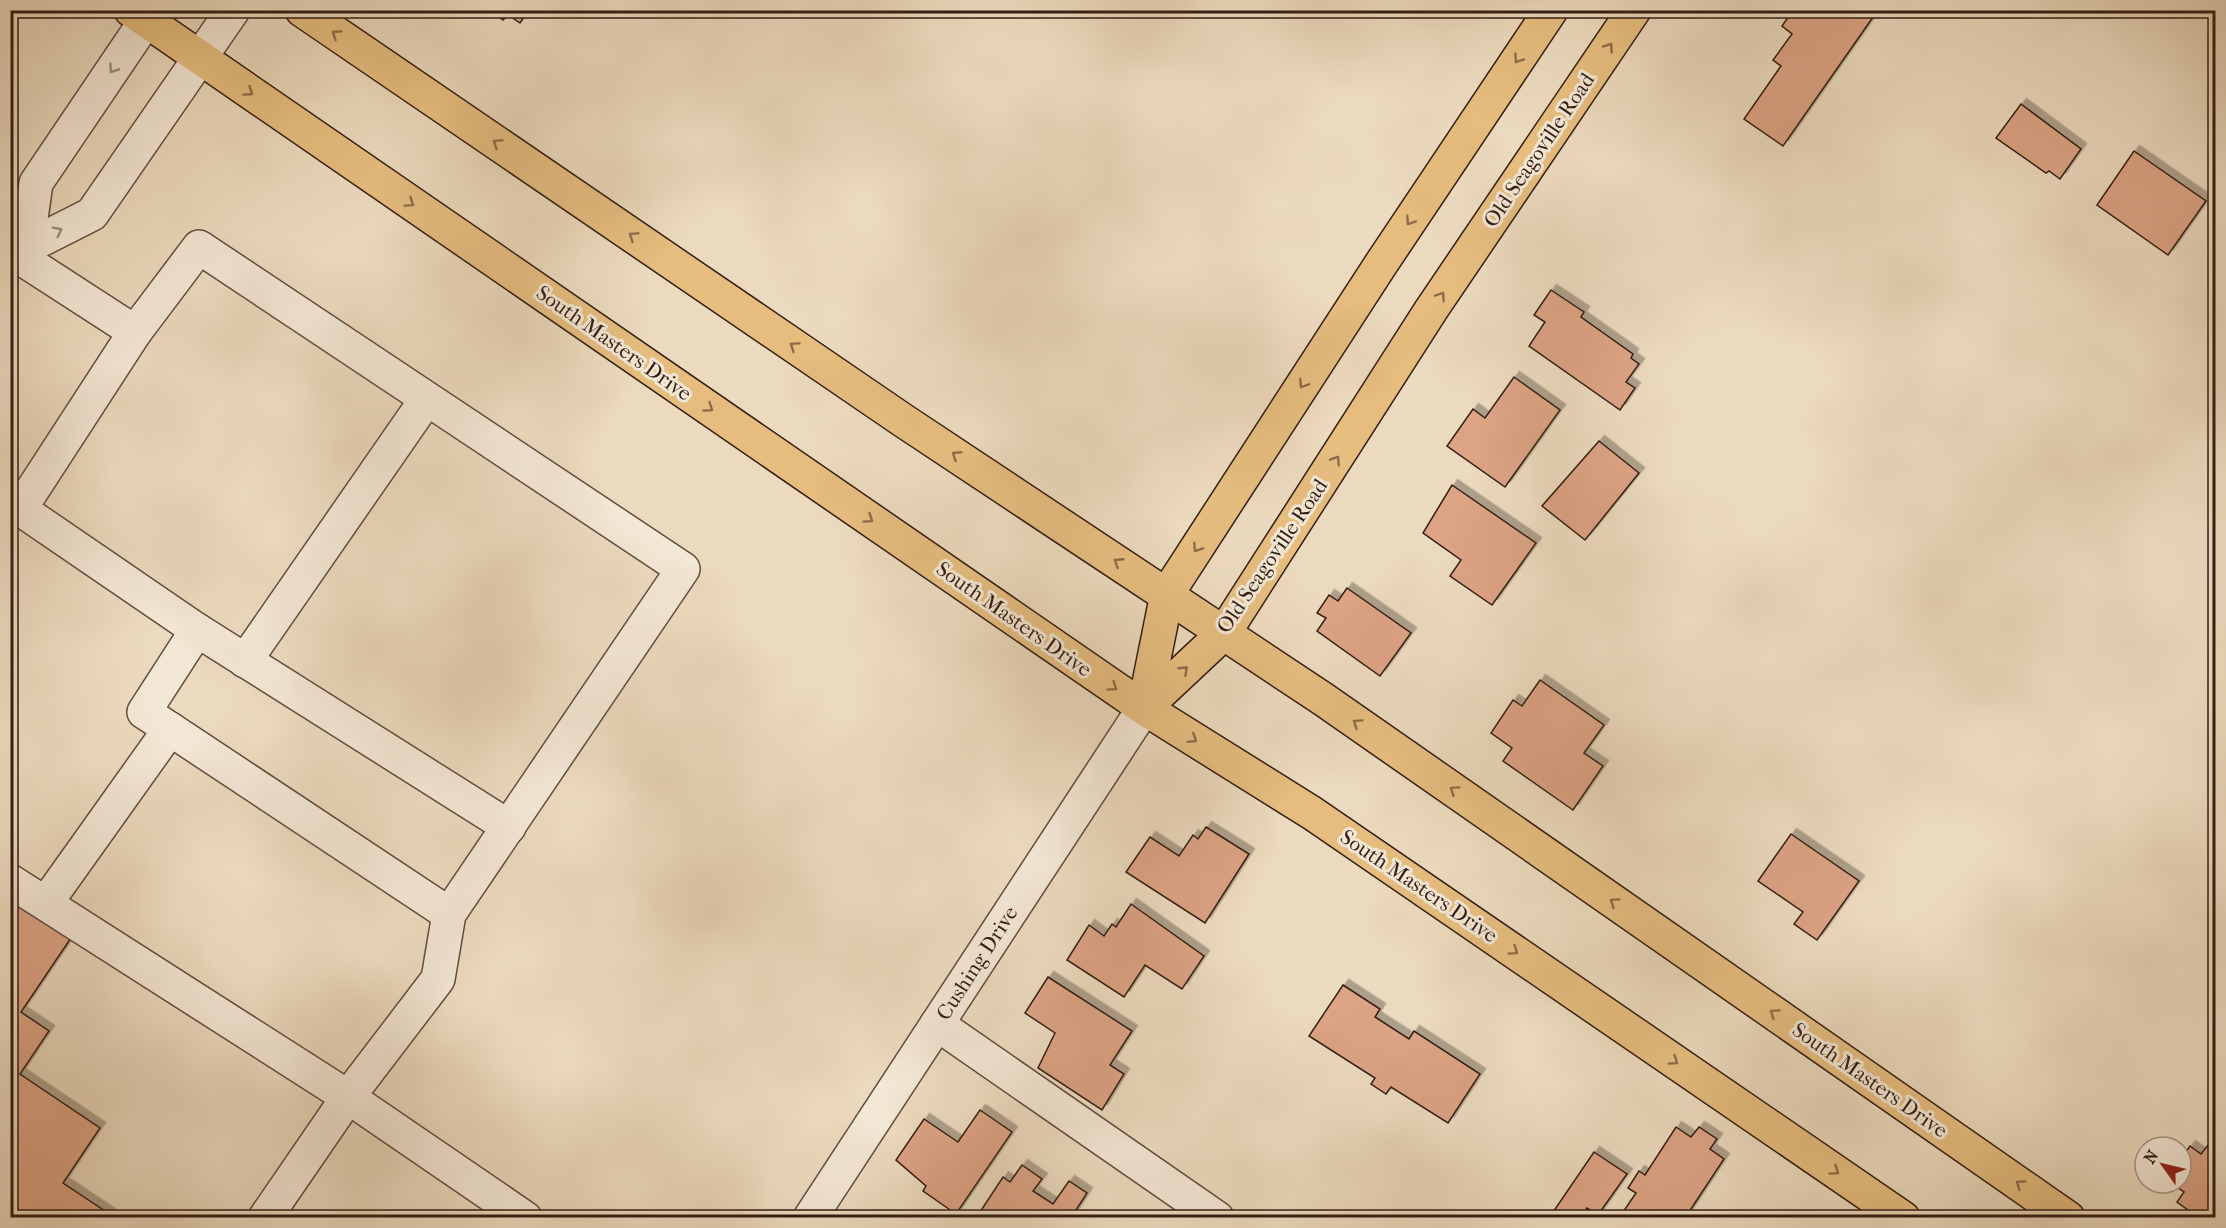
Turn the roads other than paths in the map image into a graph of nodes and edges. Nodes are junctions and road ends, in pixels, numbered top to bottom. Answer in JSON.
{"nodes":[{"id":1,"x":233,"y":10,"type":"edge"},
{"id":2,"x":302,"y":10,"type":"edge"},
{"id":3,"x":1551,"y":10,"type":"edge"},
{"id":4,"x":1634,"y":10,"type":"edge"},
{"id":5,"x":144,"y":14,"type":"edge"},
{"id":6,"x":201,"y":59,"type":"junction"},
{"id":7,"x":19,"y":258,"type":"edge"},
{"id":8,"x":135,"y":332,"type":"junction"},
{"id":9,"x":426,"y":400,"type":"junction"},
{"id":10,"x":1167,"y":594,"type":"junction"},
{"id":11,"x":197,"y":630,"type":"junction"},
{"id":12,"x":1224,"y":633,"type":"junction"},
{"id":13,"x":245,"y":661,"type":"junction"},
{"id":14,"x":1144,"y":708,"type":"junction"},
{"id":15,"x":170,"y":729,"type":"junction"},
{"id":16,"x":509,"y":827,"type":"junction"},
{"id":17,"x":10,"y":881,"type":"edge"},
{"id":18,"x":46,"y":903,"type":"junction"},
{"id":19,"x":449,"y":914,"type":"junction"},
{"id":20,"x":937,"y":1024,"type":"junction"},
{"id":21,"x":348,"y":1097,"type":"junction"},
{"id":22,"x":823,"y":1213,"type":"edge"},
{"id":23,"x":266,"y":1218,"type":"edge"},
{"id":24,"x":525,"y":1218,"type":"edge"},
{"id":25,"x":1217,"y":1218,"type":"edge"},
{"id":26,"x":1903,"y":1218,"type":"edge"},
{"id":27,"x":2068,"y":1218,"type":"edge"}],
"edges":[{"from":1,"to":6,"type":"street"},
{"from":10,"to":2,"type":"main road","name":"South Masters Drive","one_way":true},
{"from":3,"to":10,"type":"main road","one_way":true},
{"from":12,"to":4,"type":"main road","name":"Old Seagoville Road","one_way":true},
{"from":5,"to":6,"type":"main road","name":"South Masters Drive"},
{"from":5,"to":7,"type":"street","one_way":true},
{"from":7,"to":6,"type":"street","one_way":true},
{"from":6,"to":14,"type":"main road","name":"South Masters Drive","one_way":true},
{"from":7,"to":8,"type":"street"},
{"from":8,"to":9,"type":"street"},
{"from":8,"to":11,"type":"street"},
{"from":9,"to":13,"type":"street"},
{"from":9,"to":16,"type":"street"},
{"from":10,"to":12,"type":"main road","name":"South Masters Drive"},
{"from":10,"to":14,"type":"main road"},
{"from":11,"to":13,"type":"street"},
{"from":11,"to":15,"type":"street"},
{"from":14,"to":12,"type":"main road","name":"Old Seagoville Road","one_way":true},
{"from":27,"to":12,"type":"main road","name":"South Masters Drive","one_way":true},
{"from":13,"to":16,"type":"street"},
{"from":14,"to":20,"type":"street","name":"Cushing Drive"},
{"from":14,"to":26,"type":"main road","name":"South Masters Drive","one_way":true},
{"from":15,"to":18,"type":"street"},
{"from":15,"to":19,"type":"street"},
{"from":16,"to":19,"type":"street"},
{"from":17,"to":18,"type":"street"},
{"from":18,"to":21,"type":"street"},
{"from":19,"to":21,"type":"street"},
{"from":20,"to":22,"type":"street","name":"Cushing Drive"},
{"from":20,"to":25,"type":"street"},
{"from":21,"to":23,"type":"street"},
{"from":21,"to":24,"type":"street"}]}
